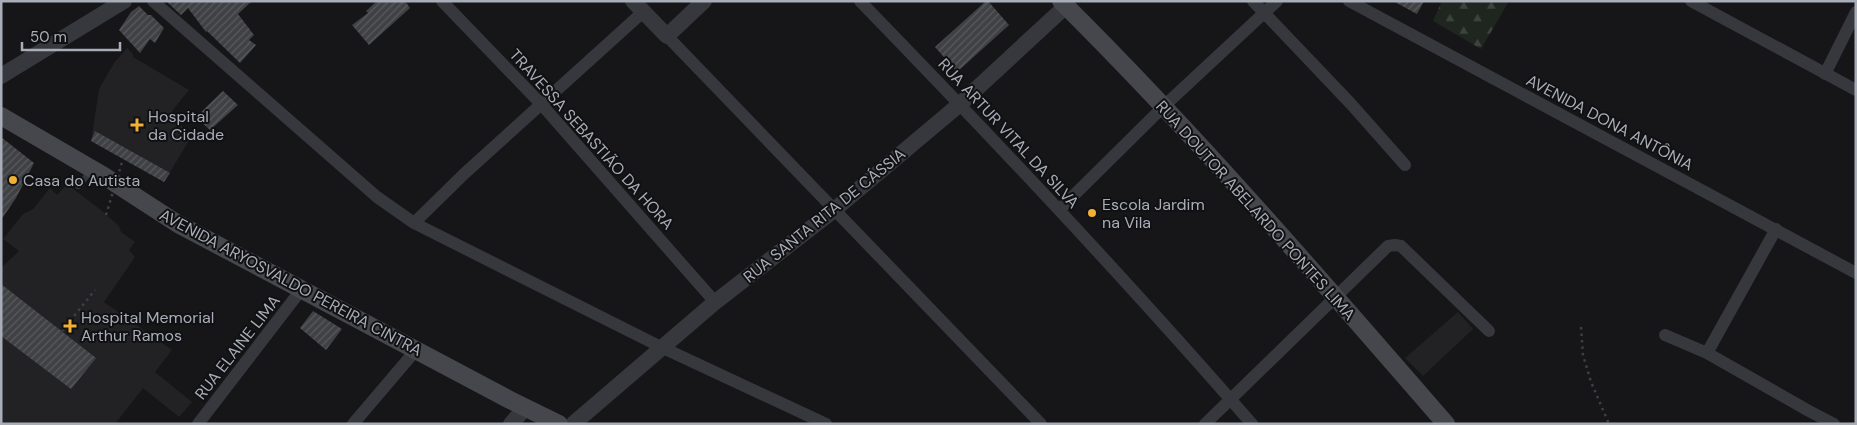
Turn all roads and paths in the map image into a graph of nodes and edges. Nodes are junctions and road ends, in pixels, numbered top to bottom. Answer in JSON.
{"nodes":[{"id":1,"x":124,"y":1,"type":"edge"},
{"id":2,"x":153,"y":1,"type":"edge"},
{"id":3,"x":442,"y":1,"type":"edge"},
{"id":4,"x":704,"y":1,"type":"edge"},
{"id":5,"x":860,"y":1,"type":"edge"},
{"id":6,"x":1253,"y":1,"type":"edge"},
{"id":7,"x":1277,"y":1,"type":"edge"},
{"id":8,"x":1348,"y":1,"type":"edge"},
{"id":9,"x":1691,"y":1,"type":"edge"},
{"id":10,"x":1066,"y":3,"type":"edge"},
{"id":11,"x":638,"y":7,"type":"edge"},
{"id":12,"x":1856,"y":12,"type":"edge"},
{"id":13,"x":1264,"y":13,"type":"junction"},
{"id":14,"x":667,"y":36,"type":"junction"},
{"id":15,"x":1825,"y":74,"type":"junction"},
{"id":16,"x":1,"y":76,"type":"edge"},
{"id":17,"x":1856,"y":90,"type":"edge"},
{"id":18,"x":960,"y":104,"type":"junction"},
{"id":19,"x":542,"y":105,"type":"junction"},
{"id":20,"x":1163,"y":107,"type":"junction"},
{"id":21,"x":1,"y":116,"type":"edge"},
{"id":22,"x":123,"y":159,"type":"dead end"},
{"id":23,"x":1405,"y":165,"type":"dead end"},
{"id":24,"x":92,"y":169,"type":"junction"},
{"id":25,"x":78,"y":186,"type":"dead end"},
{"id":26,"x":834,"y":210,"type":"junction"},
{"id":27,"x":1059,"y":210,"type":"junction"},
{"id":28,"x":106,"y":215,"type":"dead end"},
{"id":29,"x":414,"y":223,"type":"junction"},
{"id":30,"x":1776,"y":229,"type":"junction"},
{"id":31,"x":1856,"y":273,"type":"edge"},
{"id":32,"x":95,"y":290,"type":"dead end"},
{"id":33,"x":301,"y":290,"type":"junction"},
{"id":34,"x":1336,"y":297,"type":"junction"},
{"id":35,"x":716,"y":302,"type":"junction"},
{"id":36,"x":1581,"y":328,"type":"dead end"},
{"id":37,"x":62,"y":331,"type":"dead end"},
{"id":38,"x":1489,"y":332,"type":"dead end"},
{"id":39,"x":1664,"y":335,"type":"dead end"},
{"id":40,"x":661,"y":347,"type":"junction"},
{"id":41,"x":416,"y":350,"type":"junction"},
{"id":42,"x":1706,"y":354,"type":"junction"},
{"id":43,"x":1231,"y":400,"type":"junction"},
{"id":44,"x":525,"y":408,"type":"junction"},
{"id":45,"x":198,"y":424,"type":"edge"},
{"id":46,"x":353,"y":424,"type":"edge"},
{"id":47,"x":511,"y":424,"type":"edge"},
{"id":48,"x":559,"y":424,"type":"edge"},
{"id":49,"x":573,"y":424,"type":"edge"},
{"id":50,"x":826,"y":424,"type":"edge"},
{"id":51,"x":1040,"y":424,"type":"edge"},
{"id":52,"x":1205,"y":424,"type":"edge"},
{"id":53,"x":1252,"y":424,"type":"edge"},
{"id":54,"x":1446,"y":424,"type":"edge"},
{"id":55,"x":1609,"y":424,"type":"edge"},
{"id":56,"x":1834,"y":424,"type":"edge"}],
"edges":[{"from":1,"to":16,"type":"street"},
{"from":2,"to":29,"type":"street"},
{"from":3,"to":19,"type":"street","name":"TRAVESSA SEBASTIÃO DA HORA"},
{"from":4,"to":14,"type":"street"},
{"from":5,"to":18,"type":"street","name":"RUA ARTUR VITAL DA SILVA"},
{"from":6,"to":13,"type":"street"},
{"from":7,"to":13,"type":"street"},
{"from":8,"to":30,"type":"street","name":"AVENIDA DONA ANTÔNIA"},
{"from":9,"to":15,"type":"street"},
{"from":10,"to":18,"type":"street","name":"RUA SANTA RITA DE CÁSSIA"},
{"from":10,"to":20,"type":"main road","name":"RUA DOUTOR ABELARDO PONTES LIMA"},
{"from":11,"to":14,"type":"street"},
{"from":11,"to":19,"type":"street"},
{"from":12,"to":15,"type":"street"},
{"from":13,"to":20,"type":"street"},
{"from":13,"to":23,"type":"street"},
{"from":14,"to":26,"type":"street"},
{"from":15,"to":17,"type":"street"},
{"from":18,"to":26,"type":"street","name":"RUA SANTA RITA DE CÁSSIA"},
{"from":18,"to":27,"type":"street","name":"RUA ARTUR VITAL DA SILVA"},
{"from":19,"to":29,"type":"street"},
{"from":19,"to":35,"type":"street","name":"TRAVESSA SEBASTIÃO DA HORA"},
{"from":20,"to":27,"type":"street"},
{"from":20,"to":34,"type":"main road","name":"RUA DOUTOR ABELARDO PONTES LIMA"},
{"from":21,"to":24,"type":"main road","name":"AVENIDA ARYOSVALDO PEREIRA CINTRA"},
{"from":22,"to":28,"type":"path","bridge":true},
{"from":24,"to":25,"type":"lane"},
{"from":24,"to":33,"type":"main road","name":"AVENIDA ARYOSVALDO PEREIRA CINTRA"},
{"from":26,"to":35,"type":"street","name":"RUA SANTA RITA DE CÁSSIA"},
{"from":26,"to":51,"type":"street"},
{"from":27,"to":43,"type":"street","name":"RUA ARTUR VITAL DA SILVA"},
{"from":29,"to":40,"type":"street"},
{"from":30,"to":31,"type":"street","name":"AVENIDA DONA ANTÔNIA"},
{"from":30,"to":42,"type":"street"},
{"from":32,"to":37,"type":"path"},
{"from":33,"to":41,"type":"main road","name":"AVENIDA ARYOSVALDO PEREIRA CINTRA"},
{"from":33,"to":45,"type":"street","name":"RUA ELAINE LIMA"},
{"from":34,"to":38,"type":"street"},
{"from":34,"to":43,"type":"street"},
{"from":34,"to":54,"type":"main road","name":"RUA DOUTOR ABELARDO PONTES LIMA"},
{"from":35,"to":40,"type":"street","name":"RUA SANTA RITA DE CÁSSIA"},
{"from":36,"to":55,"type":"path"},
{"from":39,"to":42,"type":"street"},
{"from":40,"to":49,"type":"street","name":"RUA SANTA RITA DE CÁSSIA"},
{"from":40,"to":50,"type":"street"},
{"from":41,"to":44,"type":"main road","name":"AVENIDA ARYOSVALDO PEREIRA CINTRA"},
{"from":41,"to":46,"type":"street"},
{"from":42,"to":56,"type":"street"},
{"from":43,"to":52,"type":"street"},
{"from":43,"to":53,"type":"street","name":"RUA ARTUR VITAL DA SILVA"},
{"from":44,"to":47,"type":"street"},
{"from":44,"to":48,"type":"main road","name":"AVENIDA ARYOSVALDO PEREIRA CINTRA"}]}
